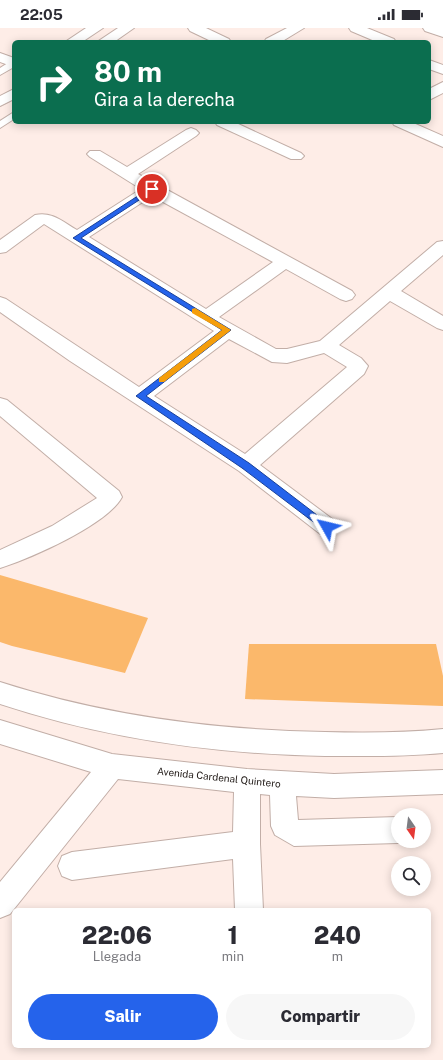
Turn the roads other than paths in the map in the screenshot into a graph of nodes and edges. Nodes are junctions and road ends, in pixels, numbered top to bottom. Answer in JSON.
{"nodes":[{"id":1,"x":96,"y":28,"type":"edge"},
{"id":2,"x":127,"y":28,"type":"edge"},
{"id":3,"x":195,"y":28,"type":"edge"},
{"id":4,"x":297,"y":28,"type":"edge"},
{"id":5,"x":356,"y":28,"type":"edge"},
{"id":6,"x":430,"y":28,"type":"edge"},
{"id":7,"x":443,"y":33,"type":"edge"},
{"id":8,"x":75,"y":40,"type":"edge"},
{"id":9,"x":107,"y":40,"type":"edge"},
{"id":10,"x":220,"y":40,"type":"edge"},
{"id":11,"x":275,"y":40,"type":"edge"},
{"id":12,"x":384,"y":40,"type":"edge"},
{"id":13,"x":0,"y":57,"type":"edge"},
{"id":14,"x":12,"y":62,"type":"edge"},
{"id":15,"x":12,"y":64,"type":"edge"},
{"id":16,"x":431,"y":65,"type":"edge"},
{"id":17,"x":443,"y":70,"type":"edge"},
{"id":18,"x":0,"y":72,"type":"edge"},
{"id":19,"x":12,"y":77,"type":"edge"},
{"id":20,"x":0,"y":85,"type":"edge"},
{"id":21,"x":443,"y":86,"type":"edge"},
{"id":22,"x":12,"y":94,"type":"edge"},
{"id":23,"x":431,"y":95,"type":"edge"},
{"id":24,"x":0,"y":102,"type":"edge"},
{"id":25,"x":12,"y":116,"type":"edge"},
{"id":26,"x":226,"y":124,"type":"edge"},
{"id":27,"x":403,"y":124,"type":"edge"},
{"id":28,"x":0,"y":125,"type":"edge"},
{"id":29,"x":191,"y":133,"type":"dead end"},
{"id":30,"x":443,"y":142,"type":"edge"},
{"id":31,"x":95,"y":154,"type":"dead end"},
{"id":32,"x":296,"y":156,"type":"dead end"},
{"id":33,"x":127,"y":174,"type":"junction"},
{"id":34,"x":152,"y":189,"type":"junction"},
{"id":35,"x":76,"y":238,"type":"junction"},
{"id":36,"x":443,"y":246,"type":"edge"},
{"id":37,"x":0,"y":248,"type":"edge"},
{"id":38,"x":286,"y":261,"type":"junction"},
{"id":39,"x":389,"y":292,"type":"junction"},
{"id":40,"x":346,"y":295,"type":"dead end"},
{"id":41,"x":0,"y":303,"type":"edge"},
{"id":42,"x":206,"y":318,"type":"junction"},
{"id":43,"x":443,"y":324,"type":"edge"},
{"id":44,"x":228,"y":330,"type":"junction"},
{"id":45,"x":326,"y":346,"type":"junction"},
{"id":46,"x":140,"y":396,"type":"junction"},
{"id":47,"x":0,"y":405,"type":"edge"},
{"id":48,"x":246,"y":465,"type":"junction"},
{"id":49,"x":327,"y":527,"type":"dead end"},
{"id":50,"x":0,"y":559,"type":"edge"},
{"id":51,"x":0,"y":693,"type":"edge"},
{"id":52,"x":0,"y":732,"type":"edge"},
{"id":53,"x":443,"y":741,"type":"edge"},
{"id":54,"x":112,"y":766,"type":"junction"},
{"id":55,"x":247,"y":781,"type":"junction"},
{"id":56,"x":443,"y":782,"type":"edge"},
{"id":57,"x":284,"y":784,"type":"junction"},
{"id":58,"x":391,"y":830,"type":"edge"},
{"id":59,"x":246,"y":844,"type":"junction"},
{"id":60,"x":72,"y":866,"type":"dead end"},
{"id":61,"x":0,"y":904,"type":"edge"},
{"id":62,"x":249,"y":908,"type":"edge"}],
"edges":[{"from":1,"to":8,"type":"street"},
{"from":2,"to":9,"type":"street"},
{"from":3,"to":10,"type":"street"},
{"from":4,"to":11,"type":"street"},
{"from":5,"to":12,"type":"street"},
{"from":6,"to":7,"type":"street"},
{"from":13,"to":14,"type":"street"},
{"from":15,"to":18,"type":"lane"},
{"from":16,"to":17,"type":"street"},
{"from":19,"to":20,"type":"street"},
{"from":21,"to":23,"type":"street"},
{"from":22,"to":24,"type":"street"},
{"from":25,"to":28,"type":"lane"},
{"from":26,"to":32,"type":"street"},
{"from":27,"to":30,"type":"street"},
{"from":29,"to":33,"type":"street"},
{"from":31,"to":33,"type":"street"},
{"from":33,"to":34,"type":"street"},
{"from":34,"to":35,"type":"street"},
{"from":34,"to":38,"type":"street"},
{"from":35,"to":37,"type":"street"},
{"from":35,"to":42,"type":"street"},
{"from":36,"to":39,"type":"street"},
{"from":38,"to":40,"type":"street"},
{"from":38,"to":42,"type":"street"},
{"from":39,"to":43,"type":"street"},
{"from":39,"to":45,"type":"street"},
{"from":41,"to":46,"type":"street"},
{"from":42,"to":44,"type":"street"},
{"from":44,"to":45,"type":"street"},
{"from":44,"to":46,"type":"street"},
{"from":45,"to":48,"type":"street"},
{"from":46,"to":48,"type":"street"},
{"from":47,"to":50,"type":"street"},
{"from":48,"to":49,"type":"street"},
{"from":51,"to":53,"type":"street"},
{"from":52,"to":54,"type":"street","name":"Avenida Cardenal Quintero"},
{"from":54,"to":55,"type":"street","name":"Avenida Cardenal Quintero"},
{"from":54,"to":61,"type":"street"},
{"from":55,"to":57,"type":"street","name":"Avenida Cardenal Quintero"},
{"from":55,"to":59,"type":"street"},
{"from":56,"to":57,"type":"street","name":"Avenida Cardenal Quintero"},
{"from":57,"to":58,"type":"street"},
{"from":59,"to":60,"type":"street"},
{"from":59,"to":62,"type":"street"}]}
